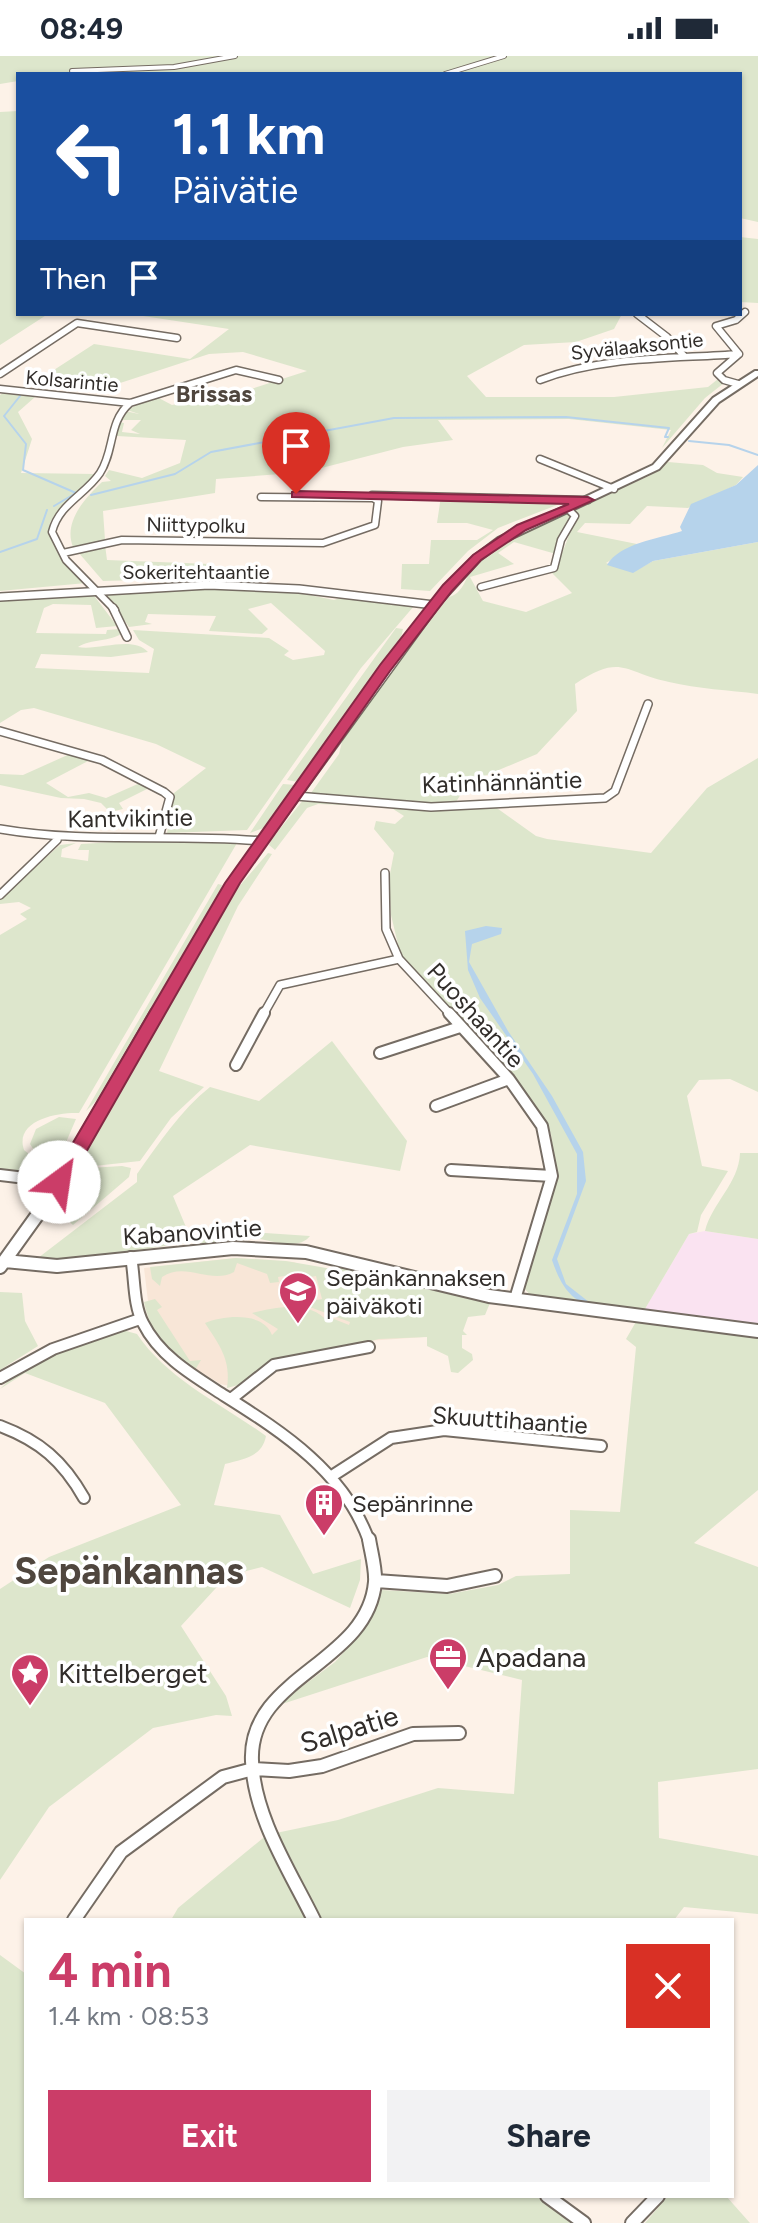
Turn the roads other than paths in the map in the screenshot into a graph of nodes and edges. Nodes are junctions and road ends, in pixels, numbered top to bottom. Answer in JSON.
{"nodes":[{"id":1,"x":235,"y":56,"type":"edge"},
{"id":2,"x":504,"y":56,"type":"edge"},
{"id":3,"x":72,"y":71,"type":"dead end"},
{"id":4,"x":452,"y":72,"type":"edge"},
{"id":5,"x":745,"y":312,"type":"dead end"},
{"id":6,"x":742,"y":315,"type":"edge"},
{"id":7,"x":640,"y":316,"type":"edge"},
{"id":8,"x":740,"y":316,"type":"edge"},
{"id":9,"x":177,"y":338,"type":"dead end"},
{"id":10,"x":739,"y":354,"type":"junction"},
{"id":11,"x":684,"y":356,"type":"junction"},
{"id":12,"x":758,"y":373,"type":"edge"},
{"id":13,"x":0,"y":374,"type":"edge"},
{"id":14,"x":279,"y":380,"type":"dead end"},
{"id":15,"x":540,"y":380,"type":"dead end"},
{"id":16,"x":738,"y":384,"type":"junction"},
{"id":17,"x":0,"y":389,"type":"edge"},
{"id":18,"x":130,"y":403,"type":"junction"},
{"id":19,"x":540,"y":459,"type":"dead end"},
{"id":20,"x":614,"y":489,"type":"junction"},
{"id":21,"x":293,"y":496,"type":"junction"},
{"id":22,"x":261,"y":497,"type":"dead end"},
{"id":23,"x":588,"y":500,"type":"junction"},
{"id":24,"x":567,"y":508,"type":"junction"},
{"id":25,"x":63,"y":553,"type":"junction"},
{"id":26,"x":481,"y":587,"type":"dead end"},
{"id":27,"x":97,"y":588,"type":"junction"},
{"id":28,"x":0,"y":597,"type":"edge"},
{"id":29,"x":434,"y":605,"type":"junction"},
{"id":30,"x":127,"y":637,"type":"dead end"},
{"id":31,"x":648,"y":704,"type":"dead end"},
{"id":32,"x":0,"y":731,"type":"edge"},
{"id":33,"x":296,"y":796,"type":"junction"},
{"id":34,"x":0,"y":829,"type":"edge"},
{"id":35,"x":159,"y":837,"type":"junction"},
{"id":36,"x":57,"y":840,"type":"junction"},
{"id":37,"x":262,"y":841,"type":"junction"},
{"id":38,"x":385,"y":873,"type":"dead end"},
{"id":39,"x":0,"y":895,"type":"edge"},
{"id":40,"x":399,"y":959,"type":"junction"},
{"id":41,"x":460,"y":1027,"type":"junction"},
{"id":42,"x":380,"y":1053,"type":"dead end"},
{"id":43,"x":236,"y":1065,"type":"dead end"},
{"id":44,"x":509,"y":1079,"type":"junction"},
{"id":45,"x":436,"y":1106,"type":"dead end"},
{"id":46,"x":451,"y":1170,"type":"dead end"},
{"id":47,"x":0,"y":1175,"type":"edge"},
{"id":48,"x":552,"y":1176,"type":"junction"},
{"id":49,"x":61,"y":1178,"type":"junction"},
{"id":50,"x":131,"y":1257,"type":"junction"},
{"id":51,"x":3,"y":1264,"type":"edge"},
{"id":52,"x":515,"y":1299,"type":"junction"},
{"id":53,"x":140,"y":1319,"type":"junction"},
{"id":54,"x":758,"y":1331,"type":"edge"},
{"id":55,"x":369,"y":1347,"type":"dead end"},
{"id":56,"x":0,"y":1378,"type":"edge"},
{"id":57,"x":231,"y":1399,"type":"junction"},
{"id":58,"x":0,"y":1426,"type":"edge"},
{"id":59,"x":601,"y":1446,"type":"dead end"},
{"id":60,"x":332,"y":1476,"type":"junction"},
{"id":61,"x":84,"y":1498,"type":"dead end"},
{"id":62,"x":495,"y":1576,"type":"dead end"},
{"id":63,"x":376,"y":1581,"type":"junction"},
{"id":64,"x":459,"y":1733,"type":"dead end"},
{"id":65,"x":253,"y":1769,"type":"junction"},
{"id":66,"x":75,"y":1918,"type":"edge"},
{"id":67,"x":313,"y":1918,"type":"edge"},
{"id":68,"x":550,"y":2198,"type":"edge"},
{"id":69,"x":656,"y":2198,"type":"edge"},
{"id":70,"x":584,"y":2223,"type":"edge"},
{"id":71,"x":632,"y":2223,"type":"edge"}],
"edges":[{"from":1,"to":3,"type":"street"},
{"from":2,"to":4,"type":"street"},
{"from":5,"to":6,"type":"street"},
{"from":7,"to":11,"type":"street"},
{"from":8,"to":10,"type":"street"},
{"from":9,"to":13,"type":"street"},
{"from":10,"to":11,"type":"street","name":"Syvälaaksontie"},
{"from":10,"to":16,"type":"street"},
{"from":11,"to":15,"type":"street","name":"Syvälaaksontie"},
{"from":12,"to":16,"type":"main road"},
{"from":14,"to":18,"type":"street","name":"Kolsarintie"},
{"from":16,"to":20,"type":"main road"},
{"from":17,"to":18,"type":"street","name":"Kolsarintie"},
{"from":18,"to":25,"type":"street"},
{"from":19,"to":20,"type":"street"},
{"from":20,"to":23,"type":"main road"},
{"from":21,"to":22,"type":"street","name":"Niittypolku"},
{"from":21,"to":23,"type":"street"},
{"from":21,"to":25,"type":"street","name":"Niittypolku"},
{"from":23,"to":24,"type":"main road"},
{"from":24,"to":26,"type":"street"},
{"from":24,"to":29,"type":"main road"},
{"from":25,"to":27,"type":"street"},
{"from":27,"to":28,"type":"street","name":"Sokeritehtaantie"},
{"from":27,"to":29,"type":"street","name":"Sokeritehtaantie"},
{"from":27,"to":30,"type":"street"},
{"from":29,"to":33,"type":"street"},
{"from":31,"to":33,"type":"street","name":"Katinhännäntie"},
{"from":32,"to":35,"type":"street"},
{"from":33,"to":37,"type":"street"},
{"from":34,"to":36,"type":"street","name":"Kantvikintie"},
{"from":35,"to":36,"type":"street","name":"Kantvikintie"},
{"from":35,"to":37,"type":"street","name":"Kantvikintie"},
{"from":36,"to":39,"type":"street"},
{"from":37,"to":49,"type":"street"},
{"from":38,"to":40,"type":"street"},
{"from":40,"to":41,"type":"street","name":"Puoshaantie"},
{"from":40,"to":43,"type":"street","name":"Puoshaantie"},
{"from":41,"to":42,"type":"street"},
{"from":41,"to":44,"type":"street","name":"Puoshaantie"},
{"from":44,"to":45,"type":"street"},
{"from":44,"to":48,"type":"street","name":"Puoshaantie"},
{"from":46,"to":48,"type":"street"},
{"from":47,"to":49,"type":"street"},
{"from":48,"to":52,"type":"street","name":"Puoshaantie"},
{"from":49,"to":51,"type":"street"},
{"from":50,"to":51,"type":"street","name":"Kabanovintie"},
{"from":50,"to":52,"type":"street","name":"Kabanovintie"},
{"from":50,"to":53,"type":"street"},
{"from":52,"to":54,"type":"street","name":"Kabanovintie"},
{"from":53,"to":56,"type":"street"},
{"from":53,"to":57,"type":"street"},
{"from":55,"to":57,"type":"street"},
{"from":57,"to":60,"type":"street"},
{"from":58,"to":61,"type":"street"},
{"from":59,"to":60,"type":"street","name":"Skuuttihaantie"},
{"from":60,"to":63,"type":"street"},
{"from":62,"to":63,"type":"street"},
{"from":63,"to":65,"type":"street"},
{"from":64,"to":65,"type":"street","name":"Salpatie"},
{"from":65,"to":66,"type":"street"},
{"from":65,"to":67,"type":"street"},
{"from":68,"to":70,"type":"street"},
{"from":69,"to":71,"type":"street"}]}
